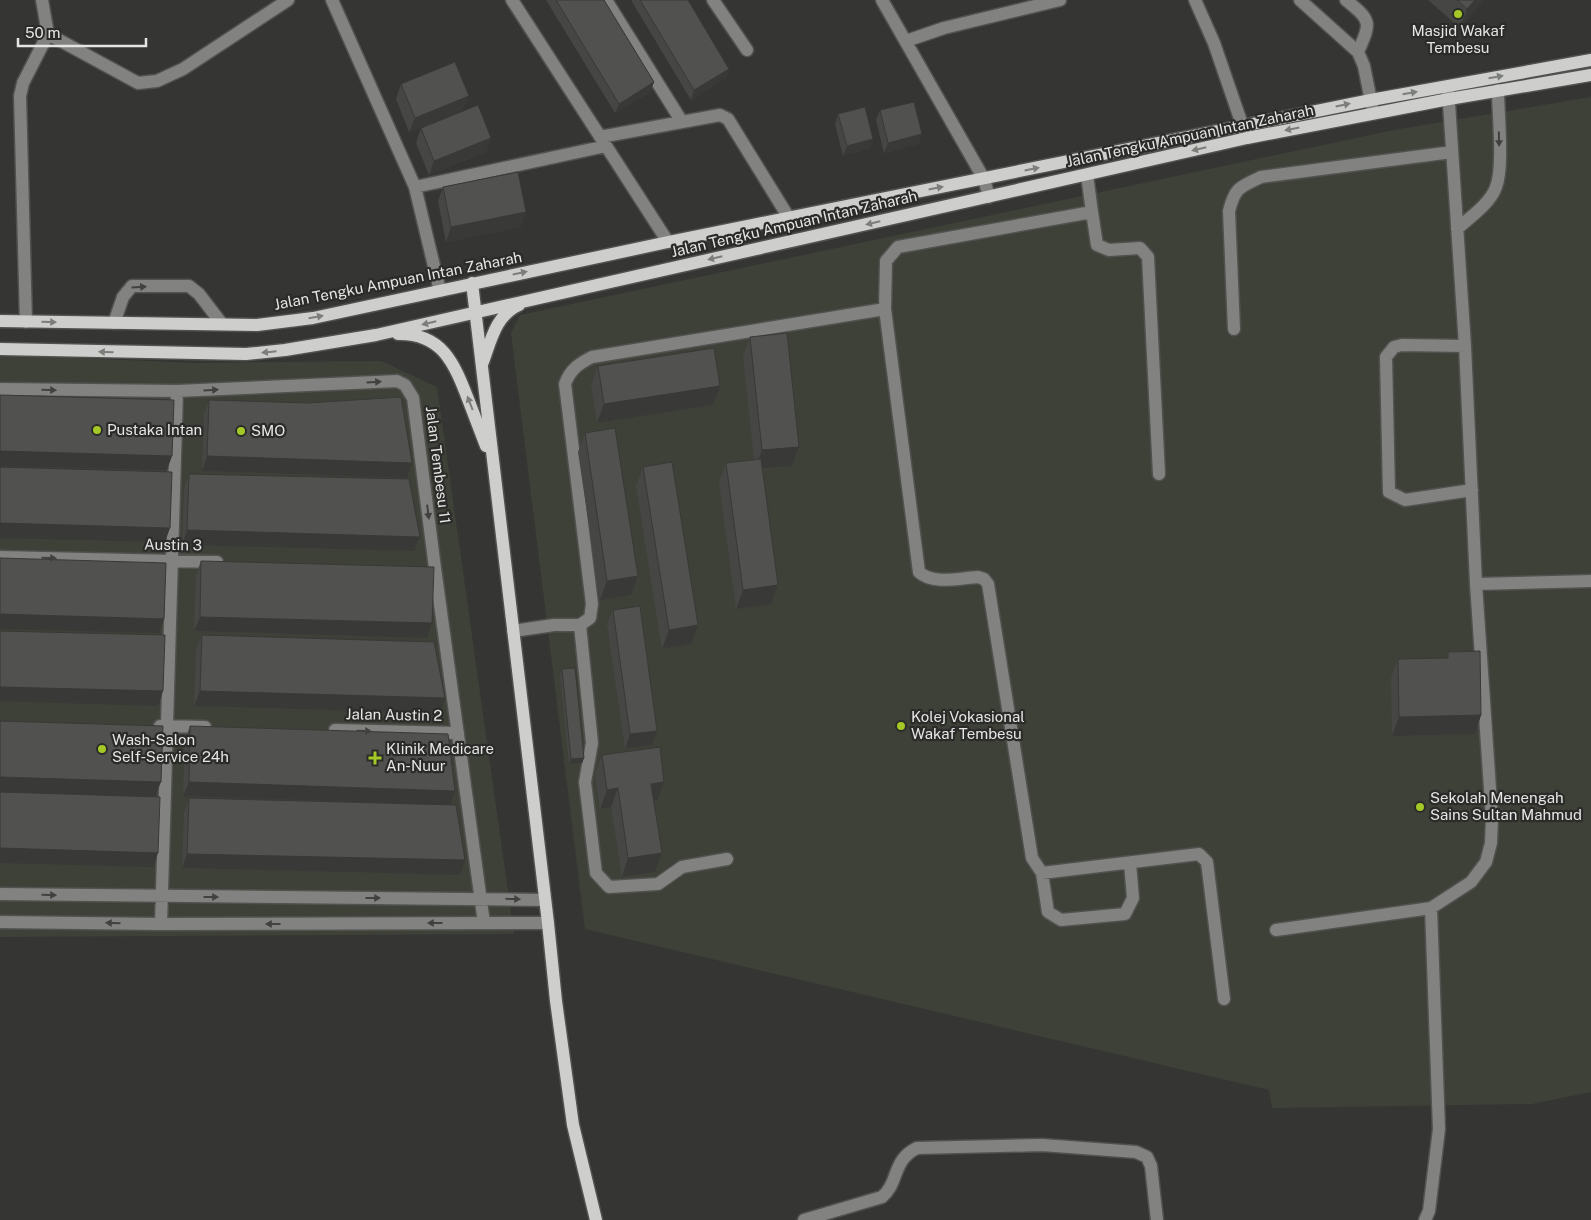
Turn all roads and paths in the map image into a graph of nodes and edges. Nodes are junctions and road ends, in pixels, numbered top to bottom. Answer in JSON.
{"nodes":[{"id":1,"x":42,"y":0,"type":"edge"},
{"id":2,"x":288,"y":0,"type":"edge"},
{"id":3,"x":332,"y":0,"type":"edge"},
{"id":4,"x":512,"y":0,"type":"edge"},
{"id":5,"x":606,"y":0,"type":"edge"},
{"id":6,"x":713,"y":0,"type":"edge"},
{"id":7,"x":882,"y":0,"type":"edge"},
{"id":8,"x":1060,"y":0,"type":"edge"},
{"id":9,"x":1195,"y":0,"type":"edge"},
{"id":10,"x":1300,"y":0,"type":"edge"},
{"id":11,"x":1346,"y":0,"type":"edge"},
{"id":12,"x":1033,"y":3,"type":"edge"},
{"id":13,"x":48,"y":34,"type":"junction"},
{"id":14,"x":906,"y":42,"type":"junction"},
{"id":15,"x":747,"y":50,"type":"dead end"},
{"id":16,"x":1358,"y":52,"type":"junction"},
{"id":17,"x":1591,"y":60,"type":"edge"},
{"id":18,"x":1591,"y":75,"type":"edge"},
{"id":19,"x":1498,"y":90,"type":"junction"},
{"id":20,"x":1448,"y":92,"type":"junction"},
{"id":21,"x":1371,"y":100,"type":"junction"},
{"id":22,"x":1374,"y":113,"type":"junction"},
{"id":23,"x":682,"y":122,"type":"junction"},
{"id":24,"x":1245,"y":132,"type":"junction"},
{"id":25,"x":603,"y":142,"type":"junction"},
{"id":26,"x":1452,"y":152,"type":"junction"},
{"id":27,"x":1087,"y":175,"type":"junction"},
{"id":28,"x":984,"y":179,"type":"junction"},
{"id":29,"x":415,"y":187,"type":"junction"},
{"id":30,"x":989,"y":197,"type":"junction"},
{"id":31,"x":1092,"y":212,"type":"junction"},
{"id":32,"x":789,"y":218,"type":"junction"},
{"id":33,"x":1457,"y":229,"type":"junction"},
{"id":34,"x":668,"y":242,"type":"junction"},
{"id":35,"x":472,"y":283,"type":"junction"},
{"id":36,"x":440,"y":290,"type":"junction"},
{"id":37,"x":533,"y":299,"type":"junction"},
{"id":38,"x":885,"y":310,"type":"junction"},
{"id":39,"x":476,"y":312,"type":"junction"},
{"id":40,"x":0,"y":321,"type":"edge"},
{"id":41,"x":26,"y":322,"type":"junction"},
{"id":42,"x":114,"y":323,"type":"junction"},
{"id":43,"x":222,"y":324,"type":"junction"},
{"id":44,"x":1234,"y":329,"type":"dead end"},
{"id":45,"x":376,"y":335,"type":"junction"},
{"id":46,"x":1465,"y":346,"type":"junction"},
{"id":47,"x":0,"y":349,"type":"edge"},
{"id":48,"x":482,"y":365,"type":"junction"},
{"id":49,"x":0,"y":389,"type":"edge"},
{"id":50,"x":177,"y":391,"type":"junction"},
{"id":51,"x":494,"y":464,"type":"junction"},
{"id":52,"x":1159,"y":474,"type":"dead end"},
{"id":53,"x":1472,"y":490,"type":"junction"},
{"id":54,"x":0,"y":557,"type":"edge"},
{"id":55,"x":172,"y":561,"type":"junction"},
{"id":56,"x":230,"y":563,"type":"edge"},
{"id":57,"x":1591,"y":581,"type":"edge"},
{"id":58,"x":1476,"y":584,"type":"junction"},
{"id":59,"x":580,"y":625,"type":"junction"},
{"id":60,"x":513,"y":631,"type":"junction"},
{"id":61,"x":148,"y":726,"type":"edge"},
{"id":62,"x":167,"y":726,"type":"junction"},
{"id":63,"x":216,"y":728,"type":"edge"},
{"id":64,"x":322,"y":730,"type":"edge"},
{"id":65,"x":458,"y":733,"type":"junction"},
{"id":66,"x":727,"y":859,"type":"dead end"},
{"id":67,"x":1130,"y":863,"type":"junction"},
{"id":68,"x":1042,"y":873,"type":"junction"},
{"id":69,"x":0,"y":894,"type":"edge"},
{"id":70,"x":162,"y":896,"type":"junction"},
{"id":71,"x":481,"y":899,"type":"junction"},
{"id":72,"x":545,"y":900,"type":"junction"},
{"id":73,"x":1430,"y":908,"type":"junction"},
{"id":74,"x":0,"y":922,"type":"edge"},
{"id":75,"x":484,"y":923,"type":"junction"},
{"id":76,"x":548,"y":923,"type":"junction"},
{"id":77,"x":162,"y":924,"type":"junction"},
{"id":78,"x":1276,"y":930,"type":"dead end"},
{"id":79,"x":1224,"y":999,"type":"dead end"},
{"id":80,"x":596,"y":1220,"type":"edge"},
{"id":81,"x":804,"y":1220,"type":"edge"},
{"id":82,"x":1157,"y":1220,"type":"edge"},
{"id":83,"x":1425,"y":1220,"type":"edge"}],
"edges":[{"from":1,"to":13,"type":"street"},
{"from":2,"to":13,"type":"street"},
{"from":3,"to":29,"type":"street"},
{"from":4,"to":25,"type":"street"},
{"from":5,"to":23,"type":"street"},
{"from":6,"to":15,"type":"street"},
{"from":7,"to":14,"type":"street"},
{"from":8,"to":12,"type":"street"},
{"from":9,"to":24,"type":"street"},
{"from":10,"to":16,"type":"street"},
{"from":11,"to":16,"type":"street"},
{"from":12,"to":14,"type":"street"},
{"from":13,"to":41,"type":"street"},
{"from":14,"to":28,"type":"street"},
{"from":16,"to":21,"type":"street"},
{"from":20,"to":17,"type":"main road","name":"Jalan Tengku Ampuan Intan Zaharah","one_way":true},
{"from":18,"to":19,"type":"main road","name":"Jalan Tengku Ampuan Intan Zaharah"},
{"from":19,"to":20,"type":"main road","name":"Jalan Tengku Ampuan Intan Zaharah"},
{"from":19,"to":33,"type":"street","one_way":true},
{"from":21,"to":20,"type":"main road","name":"Jalan Tengku Ampuan Intan Zaharah","one_way":true},
{"from":20,"to":22,"type":"main road","name":"Jalan Tengku Ampuan Intan Zaharah"},
{"from":20,"to":26,"type":"street"},
{"from":21,"to":22,"type":"street"},
{"from":24,"to":21,"type":"main road","name":"Jalan Tengku Ampuan Intan Zaharah","one_way":true},
{"from":22,"to":24,"type":"main road","name":"Jalan Tengku Ampuan Intan Zaharah","one_way":true},
{"from":23,"to":25,"type":"street"},
{"from":23,"to":32,"type":"street"},
{"from":24,"to":27,"type":"main road","name":"Jalan Tengku Ampuan Intan Zaharah","one_way":true},
{"from":28,"to":24,"type":"main road","name":"Jalan Tengku Ampuan Intan Zaharah","one_way":true},
{"from":25,"to":29,"type":"street"},
{"from":25,"to":34,"type":"street"},
{"from":26,"to":33,"type":"street"},
{"from":26,"to":44,"type":"street"},
{"from":27,"to":30,"type":"main road","name":"Jalan Tengku Ampuan Intan Zaharah"},
{"from":27,"to":31,"type":"street"},
{"from":28,"to":30,"type":"street"},
{"from":32,"to":28,"type":"main road","name":"Jalan Tengku Ampuan Intan Zaharah","one_way":true},
{"from":29,"to":36,"type":"street"},
{"from":30,"to":37,"type":"main road","name":"Jalan Tengku Ampuan Intan Zaharah","one_way":true},
{"from":31,"to":38,"type":"street"},
{"from":31,"to":52,"type":"street"},
{"from":32,"to":34,"type":"main road","name":"Jalan Tengku Ampuan Intan Zaharah"},
{"from":33,"to":46,"type":"street"},
{"from":35,"to":34,"type":"main road","name":"Jalan Tengku Ampuan Intan Zaharah","one_way":true},
{"from":35,"to":36,"type":"main road","name":"Jalan Tengku Ampuan Intan Zaharah"},
{"from":35,"to":39,"type":"main road"},
{"from":43,"to":36,"type":"main road","name":"Jalan Tengku Ampuan Intan Zaharah","one_way":true},
{"from":37,"to":39,"type":"main road","name":"Jalan Tengku Ampuan Intan Zaharah"},
{"from":37,"to":48,"type":"main road"},
{"from":38,"to":59,"type":"street"},
{"from":38,"to":68,"type":"street"},
{"from":39,"to":45,"type":"main road","name":"Jalan Tengku Ampuan Intan Zaharah","one_way":true},
{"from":39,"to":48,"type":"main road"},
{"from":40,"to":41,"type":"main road","name":"Jalan Tengku Ampuan Intan Zaharah"},
{"from":41,"to":42,"type":"main road","name":"Jalan Tengku Ampuan Intan Zaharah","one_way":true},
{"from":42,"to":43,"type":"main road","name":"Jalan Tengku Ampuan Intan Zaharah"},
{"from":42,"to":43,"type":"street","one_way":true},
{"from":45,"to":47,"type":"main road","name":"Jalan Tengku Ampuan Intan Zaharah","one_way":true},
{"from":51,"to":45,"type":"main road","one_way":true},
{"from":46,"to":53,"type":"street"},
{"from":46,"to":53,"type":"street"},
{"from":48,"to":51,"type":"main road"},
{"from":49,"to":50,"type":"street","name":"Jalan Tembesu 11","one_way":true},
{"from":50,"to":55,"type":"street"},
{"from":50,"to":65,"type":"street","name":"Jalan Tembesu 11","one_way":true},
{"from":51,"to":60,"type":"main road"},
{"from":53,"to":58,"type":"street"},
{"from":54,"to":55,"type":"street","name":"Austin 3","one_way":true},
{"from":55,"to":56,"type":"street","name":"Austin 3"},
{"from":55,"to":62,"type":"street"},
{"from":57,"to":58,"type":"street"},
{"from":58,"to":73,"type":"street"},
{"from":59,"to":60,"type":"street"},
{"from":59,"to":66,"type":"street"},
{"from":60,"to":72,"type":"main road"},
{"from":61,"to":62,"type":"street"},
{"from":62,"to":63,"type":"street"},
{"from":62,"to":70,"type":"street"},
{"from":64,"to":65,"type":"street","name":"Jalan Austin 2","one_way":true},
{"from":65,"to":71,"type":"street","name":"Jalan Tembesu 11"},
{"from":67,"to":68,"type":"street"},
{"from":67,"to":68,"type":"street"},
{"from":67,"to":79,"type":"street"},
{"from":69,"to":70,"type":"street","one_way":true},
{"from":70,"to":71,"type":"street","one_way":true},
{"from":70,"to":77,"type":"street"},
{"from":71,"to":72,"type":"street","one_way":true},
{"from":71,"to":75,"type":"street","name":"Jalan Tembesu 11"},
{"from":72,"to":76,"type":"main road"},
{"from":73,"to":78,"type":"street"},
{"from":73,"to":83,"type":"street"},
{"from":77,"to":74,"type":"street","one_way":true},
{"from":75,"to":76,"type":"street"},
{"from":75,"to":77,"type":"street","one_way":true},
{"from":76,"to":80,"type":"main road"},
{"from":81,"to":82,"type":"street"}]}
